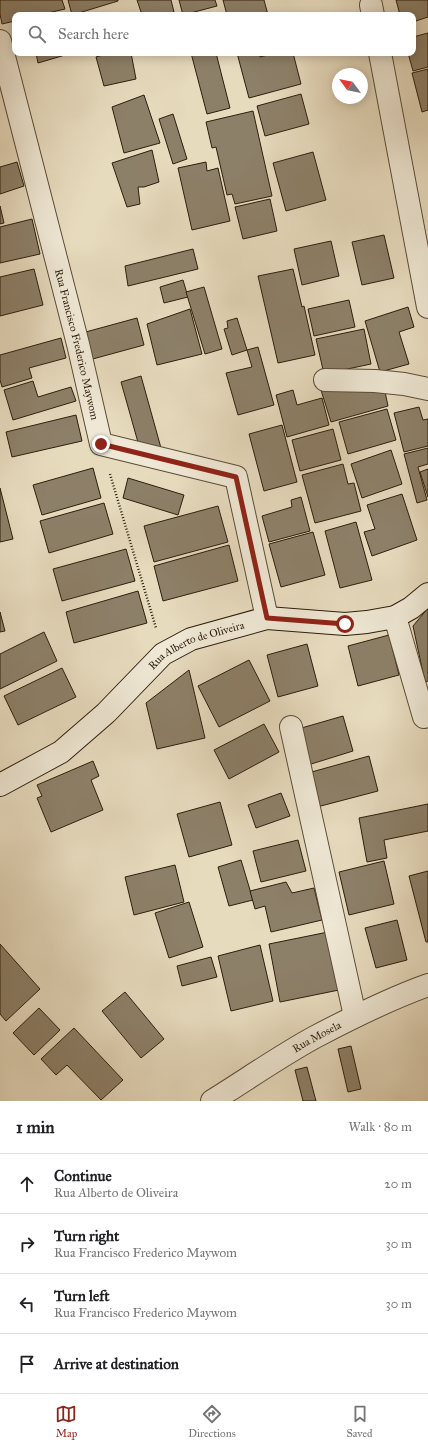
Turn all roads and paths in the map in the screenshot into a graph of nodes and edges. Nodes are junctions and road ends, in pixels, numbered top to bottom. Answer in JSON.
{"nodes":[{"id":1,"x":0,"y":41,"type":"edge"},
{"id":2,"x":381,"y":56,"type":"edge"},
{"id":3,"x":428,"y":307,"type":"edge"},
{"id":4,"x":325,"y":380,"type":"dead end"},
{"id":5,"x":428,"y":389,"type":"edge"},
{"id":6,"x":101,"y":444,"type":"junction"},
{"id":7,"x":428,"y":594,"type":"edge"},
{"id":8,"x":395,"y":617,"type":"junction"},
{"id":9,"x":267,"y":618,"type":"junction"},
{"id":10,"x":163,"y":654,"type":"junction"},
{"id":11,"x":424,"y":717,"type":"dead end"},
{"id":12,"x":291,"y":727,"type":"dead end"},
{"id":13,"x":0,"y":785,"type":"edge"},
{"id":14,"x":428,"y":985,"type":"edge"},
{"id":15,"x":355,"y":1016,"type":"junction"},
{"id":16,"x":212,"y":1101,"type":"edge"}],
"edges":[{"from":1,"to":6,"type":"street","name":"Rua Francisco Frederico Maywom"},
{"from":2,"to":3,"type":"street"},
{"from":4,"to":5,"type":"street"},
{"from":6,"to":9,"type":"street"},
{"from":6,"to":10,"type":"path"},
{"from":7,"to":8,"type":"street","name":"Rua Alberto de Oliveira"},
{"from":8,"to":9,"type":"street","name":"Rua Alberto de Oliveira"},
{"from":8,"to":11,"type":"street"},
{"from":9,"to":10,"type":"street","name":"Rua Alberto de Oliveira"},
{"from":10,"to":13,"type":"street","name":"Rua Alberto de Oliveira"},
{"from":12,"to":15,"type":"street"},
{"from":14,"to":15,"type":"street","name":"Rua Mosela"},
{"from":15,"to":16,"type":"street","name":"Rua Mosela"}]}
